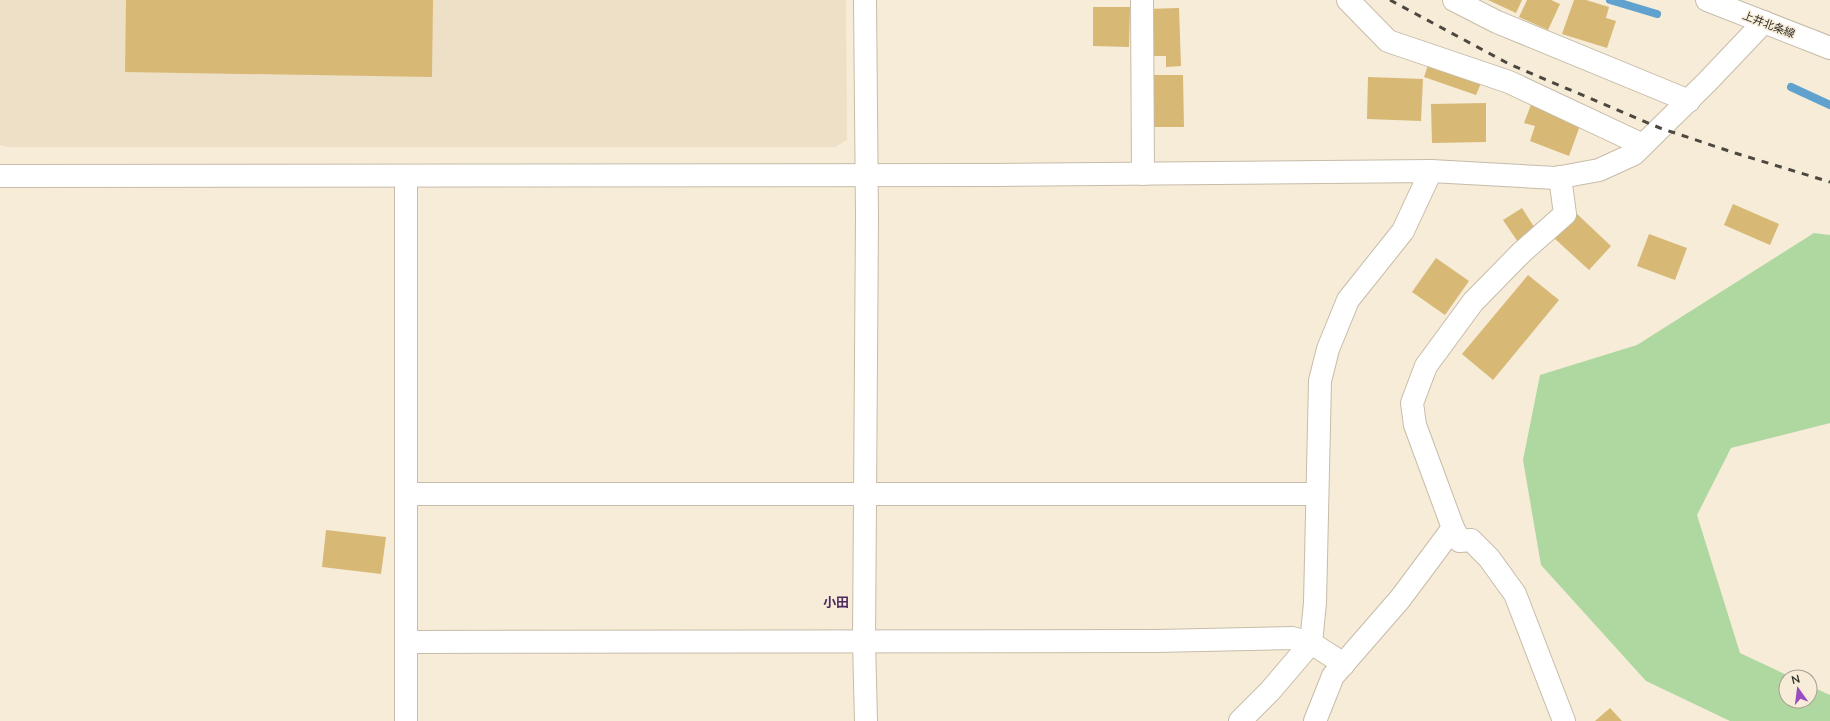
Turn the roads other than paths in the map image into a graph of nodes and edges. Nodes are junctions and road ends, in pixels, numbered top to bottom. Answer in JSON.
{"nodes":[{"id":1,"x":866,"y":0,"type":"edge"},
{"id":2,"x":1142,"y":0,"type":"edge"},
{"id":3,"x":1348,"y":0,"type":"edge"},
{"id":4,"x":1454,"y":0,"type":"edge"},
{"id":5,"x":1708,"y":0,"type":"edge"},
{"id":6,"x":1764,"y":22,"type":"junction"},
{"id":7,"x":1830,"y":48,"type":"edge"},
{"id":8,"x":1689,"y":100,"type":"junction"},
{"id":9,"x":1643,"y":146,"type":"junction"},
{"id":10,"x":1431,"y":171,"type":"junction"},
{"id":11,"x":1143,"y":174,"type":"junction"},
{"id":12,"x":867,"y":175,"type":"junction"},
{"id":13,"x":0,"y":176,"type":"edge"},
{"id":14,"x":406,"y":176,"type":"junction"},
{"id":15,"x":1560,"y":177,"type":"junction"},
{"id":16,"x":406,"y":494,"type":"junction"},
{"id":17,"x":866,"y":494,"type":"junction"},
{"id":18,"x":1317,"y":494,"type":"junction"},
{"id":19,"x":1453,"y":528,"type":"junction"},
{"id":20,"x":406,"y":642,"type":"junction"},
{"id":21,"x":864,"y":642,"type":"junction"},
{"id":22,"x":1311,"y":644,"type":"junction"},
{"id":23,"x":1344,"y":664,"type":"junction"},
{"id":24,"x":406,"y":721,"type":"edge"},
{"id":25,"x":866,"y":721,"type":"edge"},
{"id":26,"x":1240,"y":721,"type":"edge"},
{"id":27,"x":1315,"y":721,"type":"edge"},
{"id":28,"x":1564,"y":721,"type":"edge"}],
"edges":[{"from":1,"to":12,"type":"street"},
{"from":2,"to":11,"type":"street"},
{"from":3,"to":9,"type":"street"},
{"from":4,"to":8,"type":"street"},
{"from":5,"to":6,"type":"street","name":"上井北条線"},
{"from":6,"to":7,"type":"street","name":"上井北条線"},
{"from":6,"to":8,"type":"street"},
{"from":8,"to":9,"type":"street"},
{"from":9,"to":15,"type":"street"},
{"from":10,"to":11,"type":"street"},
{"from":10,"to":15,"type":"street"},
{"from":10,"to":18,"type":"street"},
{"from":11,"to":12,"type":"street"},
{"from":12,"to":14,"type":"street"},
{"from":12,"to":17,"type":"street"},
{"from":13,"to":14,"type":"street"},
{"from":14,"to":16,"type":"street"},
{"from":15,"to":19,"type":"street"},
{"from":16,"to":17,"type":"street"},
{"from":16,"to":20,"type":"street"},
{"from":17,"to":18,"type":"street"},
{"from":17,"to":21,"type":"street"},
{"from":18,"to":22,"type":"street"},
{"from":19,"to":23,"type":"street"},
{"from":19,"to":28,"type":"street"},
{"from":20,"to":21,"type":"street"},
{"from":20,"to":24,"type":"street"},
{"from":21,"to":22,"type":"street"},
{"from":21,"to":25,"type":"street"},
{"from":22,"to":23,"type":"street"},
{"from":22,"to":26,"type":"street"},
{"from":23,"to":27,"type":"street"}]}
